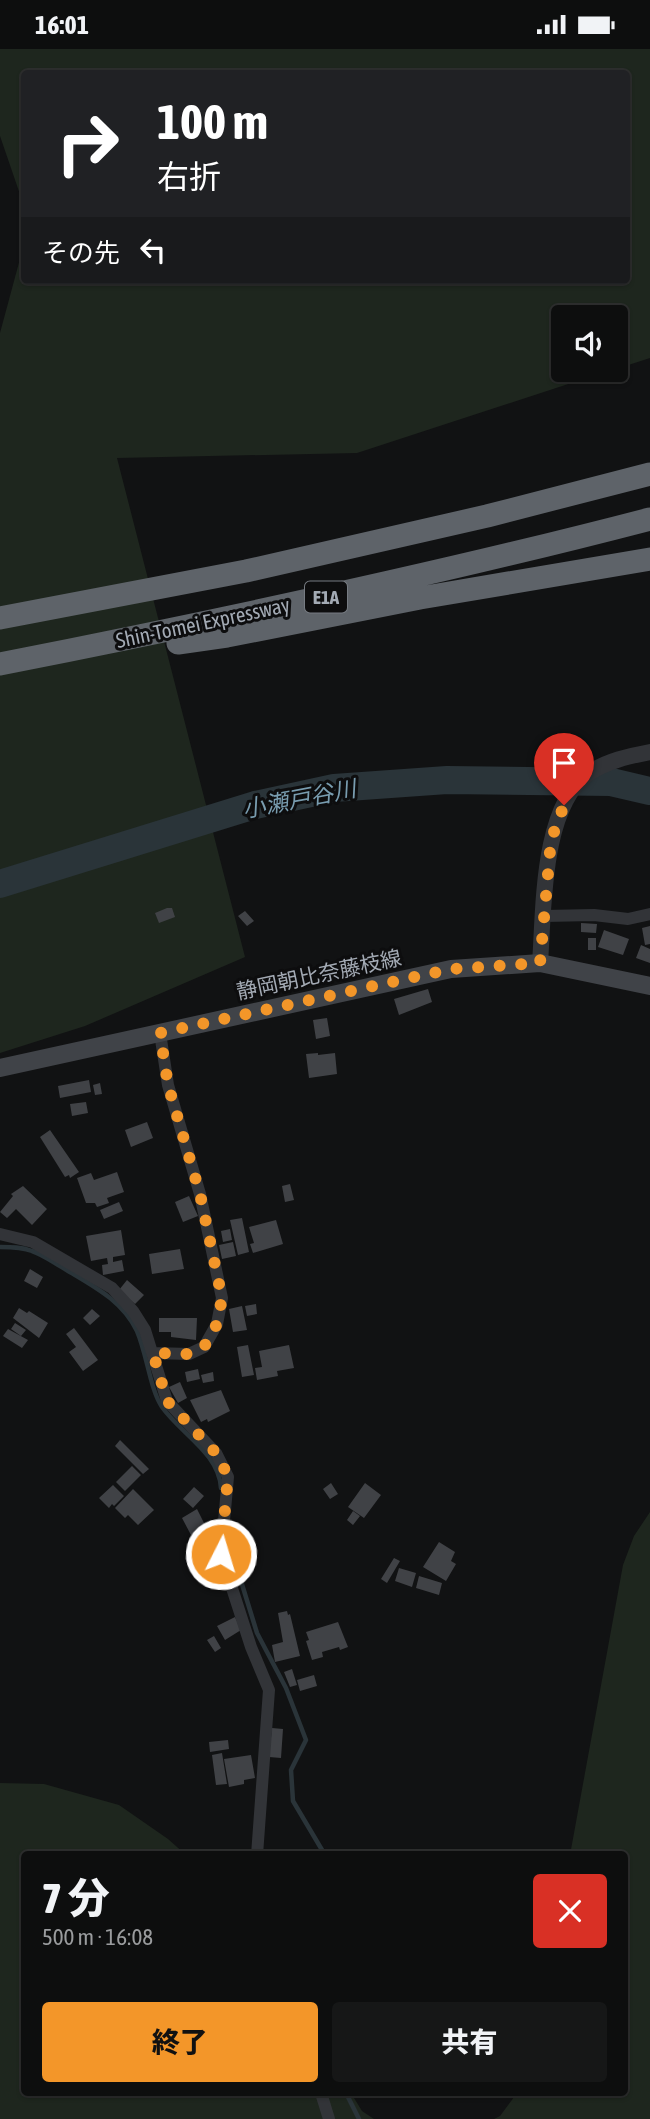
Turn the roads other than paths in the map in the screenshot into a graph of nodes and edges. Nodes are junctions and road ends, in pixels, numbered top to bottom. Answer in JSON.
{"nodes":[{"id":1,"x":650,"y":474,"type":"edge"},
{"id":2,"x":650,"y":519,"type":"edge"},
{"id":3,"x":650,"y":559,"type":"edge"},
{"id":4,"x":0,"y":618,"type":"edge"},
{"id":5,"x":0,"y":666,"type":"edge"},
{"id":6,"x":650,"y":752,"type":"edge"},
{"id":7,"x":650,"y":914,"type":"edge"},
{"id":8,"x":544,"y":916,"type":"junction"},
{"id":9,"x":540,"y":963,"type":"junction"},
{"id":10,"x":650,"y":986,"type":"edge"},
{"id":11,"x":160,"y":1033,"type":"junction"},
{"id":12,"x":0,"y":1068,"type":"edge"},
{"id":13,"x":0,"y":1234,"type":"edge"},
{"id":14,"x":153,"y":1353,"type":"junction"},
{"id":15,"x":257,"y":1851,"type":"edge"},
{"id":16,"x":322,"y":2096,"type":"edge"},
{"id":17,"x":329,"y":2119,"type":"edge"}],
"edges":[{"from":1,"to":4,"type":"highway","name":"Shin-Tomei Expressway","number":"E1A"},
{"from":2,"to":5,"type":"highway","name":"Shin-Tomei Expressway","number":"E1A"},
{"from":3,"to":5,"type":"highway"},
{"from":6,"to":8,"type":"street"},
{"from":7,"to":8,"type":"street"},
{"from":8,"to":9,"type":"street"},
{"from":9,"to":10,"type":"main road","name":"静岡朝比奈藤枝線"},
{"from":9,"to":11,"type":"main road","name":"静岡朝比奈藤枝線"},
{"from":11,"to":12,"type":"main road","name":"静岡朝比奈藤枝線"},
{"from":11,"to":14,"type":"street"},
{"from":13,"to":14,"type":"street"},
{"from":14,"to":15,"type":"street"},
{"from":16,"to":17,"type":"street"}]}
